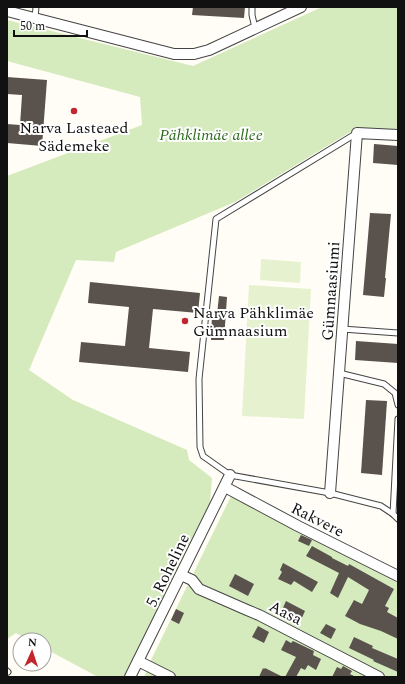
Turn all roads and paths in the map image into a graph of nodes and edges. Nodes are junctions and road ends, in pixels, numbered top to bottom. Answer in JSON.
{"nodes":[{"id":1,"x":36,"y":7,"type":"edge"},
{"id":2,"x":252,"y":7,"type":"edge"},
{"id":3,"x":301,"y":7,"type":"edge"},
{"id":4,"x":7,"y":11,"type":"edge"},
{"id":5,"x":35,"y":18,"type":"junction"},
{"id":6,"x":255,"y":28,"type":"junction"},
{"id":7,"x":357,"y":133,"type":"junction"},
{"id":8,"x":398,"y":135,"type":"edge"},
{"id":9,"x":342,"y":329,"type":"junction"},
{"id":10,"x":398,"y":333,"type":"edge"},
{"id":11,"x":339,"y":373,"type":"junction"},
{"id":12,"x":398,"y":405,"type":"edge"},
{"id":13,"x":398,"y":419,"type":"edge"},
{"id":14,"x":397,"y":463,"type":"edge"},
{"id":15,"x":230,"y":475,"type":"junction"},
{"id":16,"x":225,"y":487,"type":"junction"},
{"id":17,"x":330,"y":493,"type":"junction"},
{"id":18,"x":393,"y":514,"type":"junction"},
{"id":19,"x":398,"y":519,"type":"edge"},
{"id":20,"x":181,"y":575,"type":"junction"},
{"id":21,"x":398,"y":576,"type":"edge"},
{"id":22,"x":138,"y":661,"type":"junction"},
{"id":23,"x":130,"y":677,"type":"edge"},
{"id":24,"x":170,"y":677,"type":"edge"},
{"id":25,"x":379,"y":677,"type":"edge"}],
"edges":[{"from":1,"to":5,"type":"lane"},
{"from":2,"to":6,"type":"lane"},
{"from":3,"to":6,"type":"street"},
{"from":4,"to":5,"type":"street"},
{"from":5,"to":6,"type":"street"},
{"from":7,"to":8,"type":"street"},
{"from":7,"to":9,"type":"street","name":"Gümnaasiumi"},
{"from":7,"to":15,"type":"lane"},
{"from":9,"to":10,"type":"lane"},
{"from":9,"to":11,"type":"street","name":"Gümnaasiumi"},
{"from":11,"to":12,"type":"lane"},
{"from":11,"to":17,"type":"street","name":"Gümnaasiumi"},
{"from":13,"to":14,"type":"lane"},
{"from":14,"to":18,"type":"lane"},
{"from":15,"to":16,"type":"street","name":"5. Roheline"},
{"from":15,"to":17,"type":"lane"},
{"from":16,"to":20,"type":"street","name":"5. Roheline"},
{"from":16,"to":21,"type":"street","name":"Rakvere"},
{"from":17,"to":18,"type":"lane"},
{"from":18,"to":19,"type":"lane"},
{"from":20,"to":22,"type":"street","name":"5. Roheline"},
{"from":20,"to":25,"type":"street","name":"Aasa"},
{"from":22,"to":23,"type":"street","name":"5. Roheline"},
{"from":22,"to":24,"type":"street"}]}
